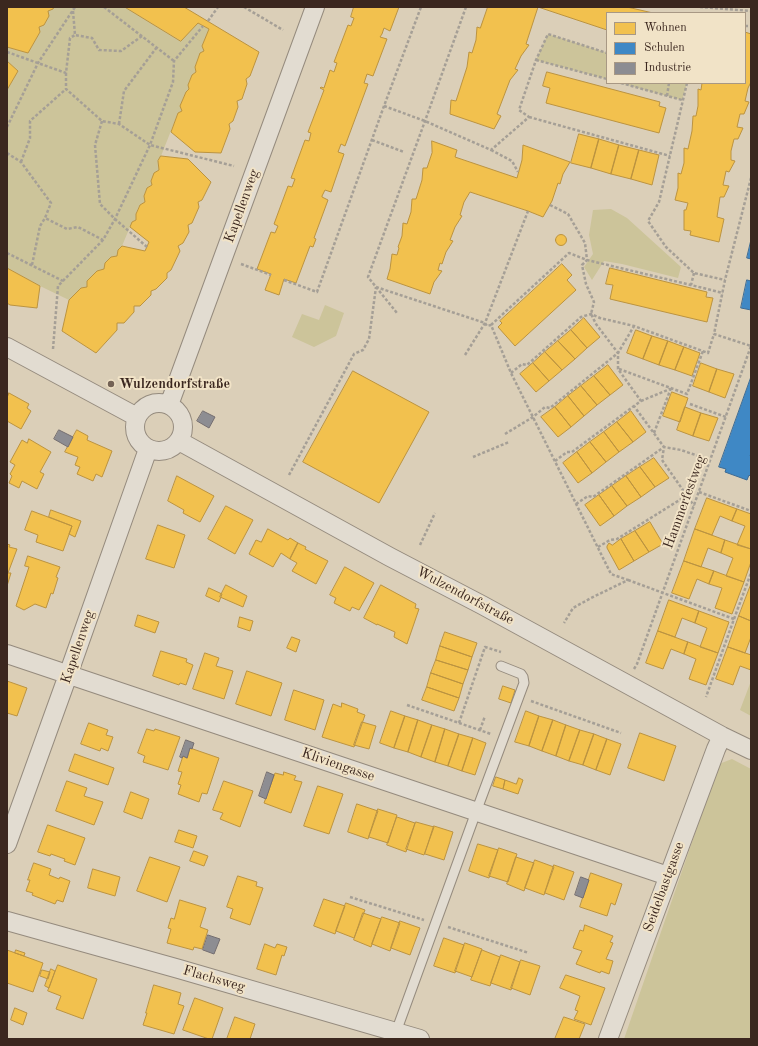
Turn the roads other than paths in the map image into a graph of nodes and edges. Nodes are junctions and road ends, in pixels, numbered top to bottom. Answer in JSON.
{"nodes":[{"id":1,"x":315,"y":7,"type":"edge"},
{"id":2,"x":7,"y":347,"type":"edge"},
{"id":3,"x":169,"y":405,"type":"junction"},
{"id":4,"x":137,"y":417,"type":"junction"},
{"id":5,"x":179,"y":441,"type":"junction"},
{"id":6,"x":148,"y":448,"type":"junction"},
{"id":7,"x":7,"y":654,"type":"edge"},
{"id":8,"x":502,"y":666,"type":"dead end"},
{"id":9,"x":68,"y":675,"type":"junction"},
{"id":10,"x":722,"y":736,"type":"junction"},
{"id":11,"x":751,"y":750,"type":"edge"},
{"id":12,"x":476,"y":812,"type":"junction"},
{"id":13,"x":7,"y":844,"type":"edge"},
{"id":14,"x":668,"y":876,"type":"junction"},
{"id":15,"x":7,"y":921,"type":"edge"},
{"id":16,"x":396,"y":1032,"type":"junction"},
{"id":17,"x":420,"y":1039,"type":"edge"},
{"id":18,"x":608,"y":1039,"type":"edge"}],
"edges":[{"from":1,"to":3,"type":"street","name":"Kapellenweg"},
{"from":2,"to":4,"type":"street"},
{"from":3,"to":4,"type":"street"},
{"from":3,"to":5,"type":"street"},
{"from":4,"to":6,"type":"street"},
{"from":5,"to":6,"type":"street"},
{"from":5,"to":10,"type":"street","name":"Wulzendorfstraße"},
{"from":6,"to":9,"type":"street","name":"Kapellenweg"},
{"from":7,"to":9,"type":"street","name":"Kliviengasse"},
{"from":8,"to":12,"type":"lane"},
{"from":9,"to":12,"type":"street","name":"Kliviengasse"},
{"from":9,"to":13,"type":"street","name":"Kapellenweg"},
{"from":10,"to":11,"type":"street","name":"Wulzendorfstraße"},
{"from":10,"to":14,"type":"street","name":"Seidelbastgasse"},
{"from":12,"to":14,"type":"street","name":"Kliviengasse"},
{"from":12,"to":16,"type":"lane"},
{"from":14,"to":18,"type":"street","name":"Seidelbastgasse"},
{"from":15,"to":16,"type":"street","name":"Flachsweg"},
{"from":16,"to":17,"type":"street","name":"Flachsweg"}]}
